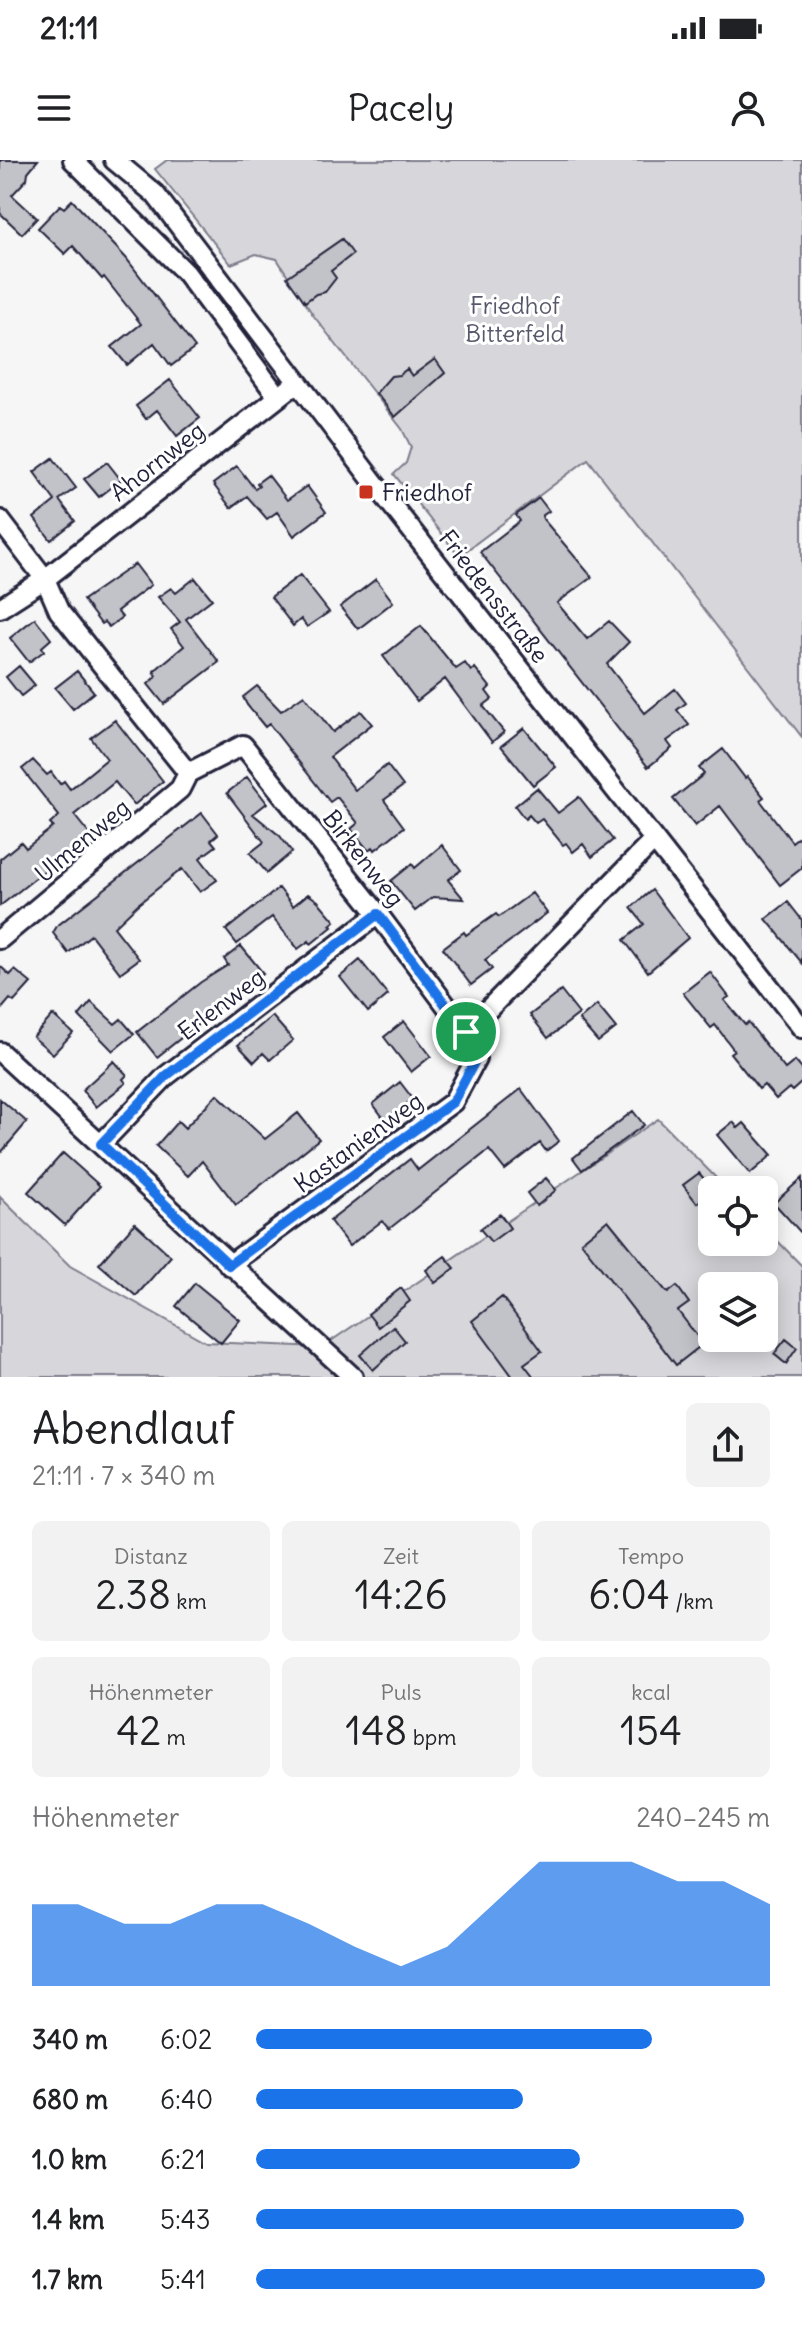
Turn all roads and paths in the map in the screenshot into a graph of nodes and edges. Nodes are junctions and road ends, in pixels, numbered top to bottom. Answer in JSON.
{"nodes":[{"id":1,"x":73,"y":160,"type":"edge"},
{"id":2,"x":114,"y":160,"type":"edge"},
{"id":3,"x":298,"y":382,"type":"junction"},
{"id":4,"x":278,"y":397,"type":"junction"},
{"id":5,"x":0,"y":520,"type":"edge"},
{"id":6,"x":45,"y":579,"type":"junction"},
{"id":7,"x":0,"y":608,"type":"edge"},
{"id":8,"x":188,"y":773,"type":"junction"},
{"id":9,"x":654,"y":840,"type":"junction"},
{"id":10,"x":378,"y":914,"type":"junction"},
{"id":11,"x":0,"y":939,"type":"edge"},
{"id":12,"x":802,"y":1028,"type":"edge"},
{"id":13,"x":466,"y":1032,"type":"junction"},
{"id":14,"x":0,"y":1052,"type":"edge"},
{"id":15,"x":101,"y":1144,"type":"junction"},
{"id":16,"x":229,"y":1265,"type":"junction"},
{"id":17,"x":353,"y":1377,"type":"edge"}],
"edges":[{"from":1,"to":4,"type":"street"},
{"from":2,"to":3,"type":"street","name":"Friedensstraße"},
{"from":3,"to":4,"type":"street","name":"Ahornweg"},
{"from":3,"to":9,"type":"street","name":"Friedensstraße"},
{"from":4,"to":6,"type":"street","name":"Ahornweg"},
{"from":5,"to":6,"type":"street"},
{"from":6,"to":7,"type":"street","name":"Ahornweg"},
{"from":6,"to":8,"type":"street"},
{"from":8,"to":10,"type":"street","name":"Birkenweg"},
{"from":8,"to":11,"type":"street","name":"Ulmenweg"},
{"from":9,"to":12,"type":"street","name":"Friedensstraße"},
{"from":9,"to":13,"type":"street"},
{"from":10,"to":13,"type":"street","name":"Birkenweg"},
{"from":10,"to":15,"type":"street","name":"Erlenweg"},
{"from":13,"to":16,"type":"street","name":"Kastanienweg"},
{"from":14,"to":15,"type":"street"},
{"from":15,"to":16,"type":"street"},
{"from":16,"to":17,"type":"street"}]}
